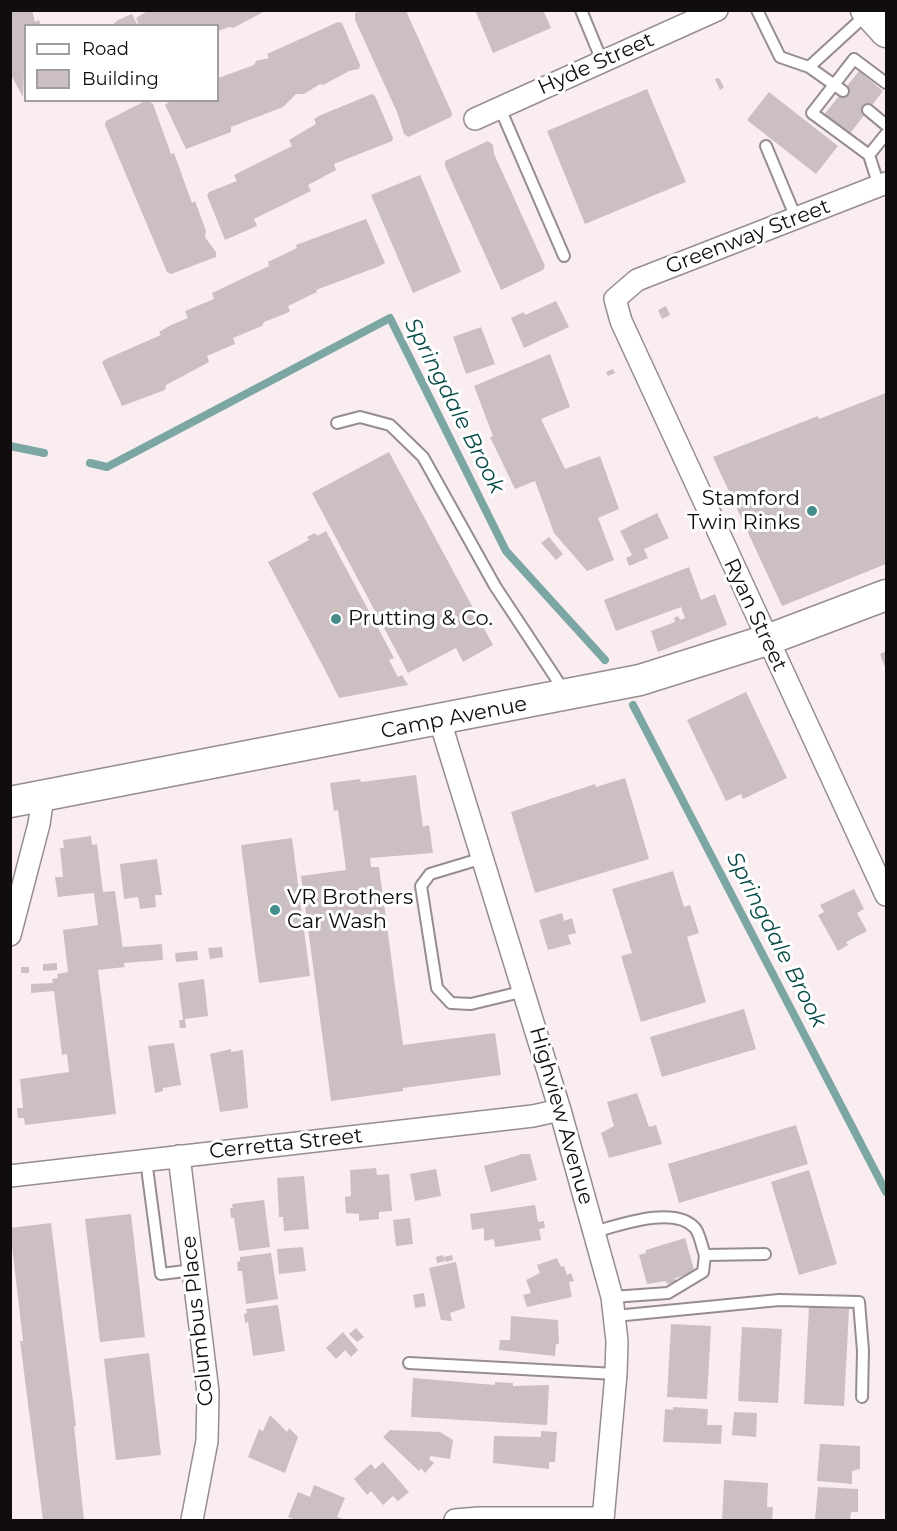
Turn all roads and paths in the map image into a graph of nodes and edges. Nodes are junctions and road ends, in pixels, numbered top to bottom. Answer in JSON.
{"nodes":[{"id":1,"x":581,"y":10,"type":"edge"},
{"id":2,"x":717,"y":10,"type":"edge"},
{"id":3,"x":757,"y":10,"type":"edge"},
{"id":4,"x":874,"y":19,"type":"edge"},
{"id":5,"x":602,"y":61,"type":"junction"},
{"id":6,"x":809,"y":67,"type":"junction"},
{"id":7,"x":886,"y":83,"type":"edge"},
{"id":8,"x":838,"y":88,"type":"junction"},
{"id":9,"x":499,"y":106,"type":"junction"},
{"id":10,"x":868,"y":110,"type":"dead end"},
{"id":11,"x":475,"y":119,"type":"dead end"},
{"id":12,"x":886,"y":125,"type":"edge"},
{"id":13,"x":886,"y":134,"type":"edge"},
{"id":14,"x":766,"y":146,"type":"dead end"},
{"id":15,"x":868,"y":155,"type":"junction"},
{"id":16,"x":883,"y":185,"type":"edge"},
{"id":17,"x":796,"y":218,"type":"junction"},
{"id":18,"x":564,"y":256,"type":"dead end"},
{"id":19,"x":615,"y":299,"type":"joint"},
{"id":20,"x":337,"y":423,"type":"dead end"},
{"id":21,"x":886,"y":595,"type":"edge"},
{"id":22,"x":767,"y":640,"type":"junction"},
{"id":23,"x":567,"y":695,"type":"junction"},
{"id":24,"x":440,"y":721,"type":"junction"},
{"id":25,"x":43,"y":796,"type":"junction"},
{"id":26,"x":10,"y":802,"type":"edge"},
{"id":27,"x":483,"y":858,"type":"junction"},
{"id":28,"x":886,"y":895,"type":"edge"},
{"id":29,"x":10,"y":934,"type":"edge"},
{"id":30,"x":525,"y":991,"type":"junction"},
{"id":31,"x":560,"y":1110,"type":"junction"},
{"id":32,"x":179,"y":1156,"type":"junction"},
{"id":33,"x":146,"y":1160,"type":"junction"},
{"id":34,"x":10,"y":1176,"type":"edge"},
{"id":35,"x":594,"y":1232,"type":"junction"},
{"id":36,"x":765,"y":1254,"type":"dead end"},
{"id":37,"x":705,"y":1255,"type":"junction"},
{"id":38,"x":193,"y":1270,"type":"junction"},
{"id":39,"x":614,"y":1306,"type":"junction"},
{"id":40,"x":409,"y":1362,"type":"dead end"},
{"id":41,"x":616,"y":1374,"type":"junction"},
{"id":42,"x":862,"y":1397,"type":"dead end"},
{"id":43,"x":603,"y":1519,"type":"edge"},
{"id":44,"x":192,"y":1521,"type":"edge"},
{"id":45,"x":455,"y":1521,"type":"edge"}],
"edges":[{"from":1,"to":5,"type":"lane"},
{"from":2,"to":5,"type":"street","name":"Hyde Street"},
{"from":3,"to":6,"type":"lane"},
{"from":4,"to":6,"type":"lane"},
{"from":5,"to":9,"type":"street","name":"Hyde Street"},
{"from":6,"to":8,"type":"lane"},
{"from":7,"to":8,"type":"lane"},
{"from":8,"to":15,"type":"lane"},
{"from":9,"to":11,"type":"street","name":"Hyde Street"},
{"from":9,"to":18,"type":"lane"},
{"from":10,"to":12,"type":"lane"},
{"from":13,"to":15,"type":"lane"},
{"from":14,"to":17,"type":"lane"},
{"from":15,"to":16,"type":"lane"},
{"from":16,"to":17,"type":"street","name":"Greenway Street"},
{"from":17,"to":19,"type":"street","name":"Greenway Street"},
{"from":19,"to":22,"type":"street","name":"Ryan Street"},
{"from":20,"to":23,"type":"lane"},
{"from":21,"to":22,"type":"street","name":"Camp Avenue"},
{"from":22,"to":23,"type":"street","name":"Camp Avenue"},
{"from":22,"to":28,"type":"street","name":"Ryan Street"},
{"from":23,"to":24,"type":"street","name":"Camp Avenue"},
{"from":24,"to":25,"type":"street","name":"Camp Avenue"},
{"from":24,"to":27,"type":"street","name":"Highview Avenue"},
{"from":25,"to":26,"type":"street","name":"Camp Avenue"},
{"from":25,"to":29,"type":"street"},
{"from":27,"to":30,"type":"street","name":"Highview Avenue"},
{"from":27,"to":30,"type":"lane"},
{"from":30,"to":31,"type":"street","name":"Highview Avenue"},
{"from":31,"to":32,"type":"street","name":"Cerretta Street"},
{"from":31,"to":35,"type":"street","name":"Highview Avenue"},
{"from":32,"to":33,"type":"street","name":"Cerretta Street"},
{"from":32,"to":38,"type":"street","name":"Columbus Place"},
{"from":33,"to":34,"type":"street","name":"Cerretta Street"},
{"from":33,"to":38,"type":"lane"},
{"from":35,"to":37,"type":"lane"},
{"from":35,"to":39,"type":"street","name":"Highview Avenue"},
{"from":36,"to":37,"type":"lane"},
{"from":37,"to":39,"type":"lane"},
{"from":38,"to":44,"type":"street","name":"Columbus Place"},
{"from":39,"to":41,"type":"street","name":"Highview Avenue"},
{"from":39,"to":42,"type":"lane"},
{"from":40,"to":41,"type":"lane"},
{"from":41,"to":43,"type":"street","name":"Highview Avenue"},
{"from":43,"to":45,"type":"street"}]}
